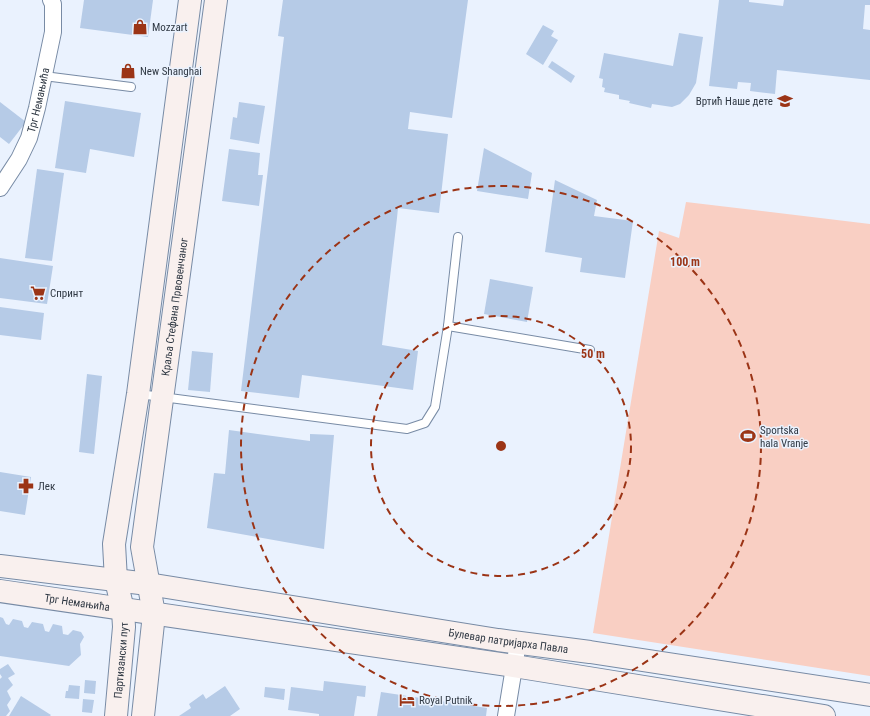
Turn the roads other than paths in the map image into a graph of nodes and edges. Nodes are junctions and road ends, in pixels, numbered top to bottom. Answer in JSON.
{"nodes":[{"id":1,"x":190,"y":0,"type":"edge"},
{"id":2,"x":216,"y":0,"type":"edge"},
{"id":3,"x":52,"y":2,"type":"edge"},
{"id":4,"x":44,"y":76,"type":"junction"},
{"id":5,"x":131,"y":87,"type":"dead end"},
{"id":6,"x":0,"y":188,"type":"edge"},
{"id":7,"x":458,"y":237,"type":"dead end"},
{"id":8,"x":448,"y":326,"type":"junction"},
{"id":9,"x":590,"y":350,"type":"dead end"},
{"id":10,"x":138,"y":394,"type":"junction"},
{"id":11,"x":162,"y":398,"type":"junction"},
{"id":12,"x":0,"y":566,"type":"edge"},
{"id":13,"x":116,"y":580,"type":"junction"},
{"id":14,"x":148,"y":584,"type":"junction"},
{"id":15,"x":0,"y":591,"type":"edge"},
{"id":16,"x":123,"y":610,"type":"junction"},
{"id":17,"x":154,"y":614,"type":"junction"},
{"id":18,"x":518,"y":643,"type":"junction"},
{"id":19,"x":514,"y":666,"type":"junction"},
{"id":20,"x":870,"y":695,"type":"edge"},
{"id":21,"x":116,"y":716,"type":"edge"},
{"id":22,"x":143,"y":716,"type":"edge"},
{"id":23,"x":506,"y":716,"type":"edge"},
{"id":24,"x":824,"y":716,"type":"edge"}],
"edges":[{"from":1,"to":10,"type":"main road"},
{"from":2,"to":11,"type":"main road","name":"Краља Стефана Првовенчаног"},
{"from":3,"to":4,"type":"street","name":"Трг Немањића"},
{"from":4,"to":5,"type":"lane"},
{"from":4,"to":6,"type":"street","name":"Трг Немањића"},
{"from":7,"to":8,"type":"lane"},
{"from":8,"to":9,"type":"lane"},
{"from":8,"to":11,"type":"lane"},
{"from":10,"to":11,"type":"lane"},
{"from":10,"to":13,"type":"main road"},
{"from":11,"to":14,"type":"main road","name":"Краља Стефана Првовенчаног"},
{"from":12,"to":13,"type":"main road"},
{"from":13,"to":14,"type":"main road"},
{"from":13,"to":16,"type":"main road","name":"Партизански пут"},
{"from":14,"to":17,"type":"main road","name":"Краља Стефана Првовенчаног"},
{"from":14,"to":18,"type":"main road","name":"Булевар патријарха Павла"},
{"from":15,"to":16,"type":"main road","name":"Трг Немањића"},
{"from":16,"to":17,"type":"main road","name":"Трг Немањића"},
{"from":16,"to":21,"type":"main road","name":"Партизански пут"},
{"from":17,"to":19,"type":"main road"},
{"from":17,"to":22,"type":"main road"},
{"from":18,"to":19,"type":"street"},
{"from":18,"to":20,"type":"main road","name":"Булевар патријарха Павла"},
{"from":19,"to":23,"type":"street"},
{"from":19,"to":24,"type":"main road"}]}
